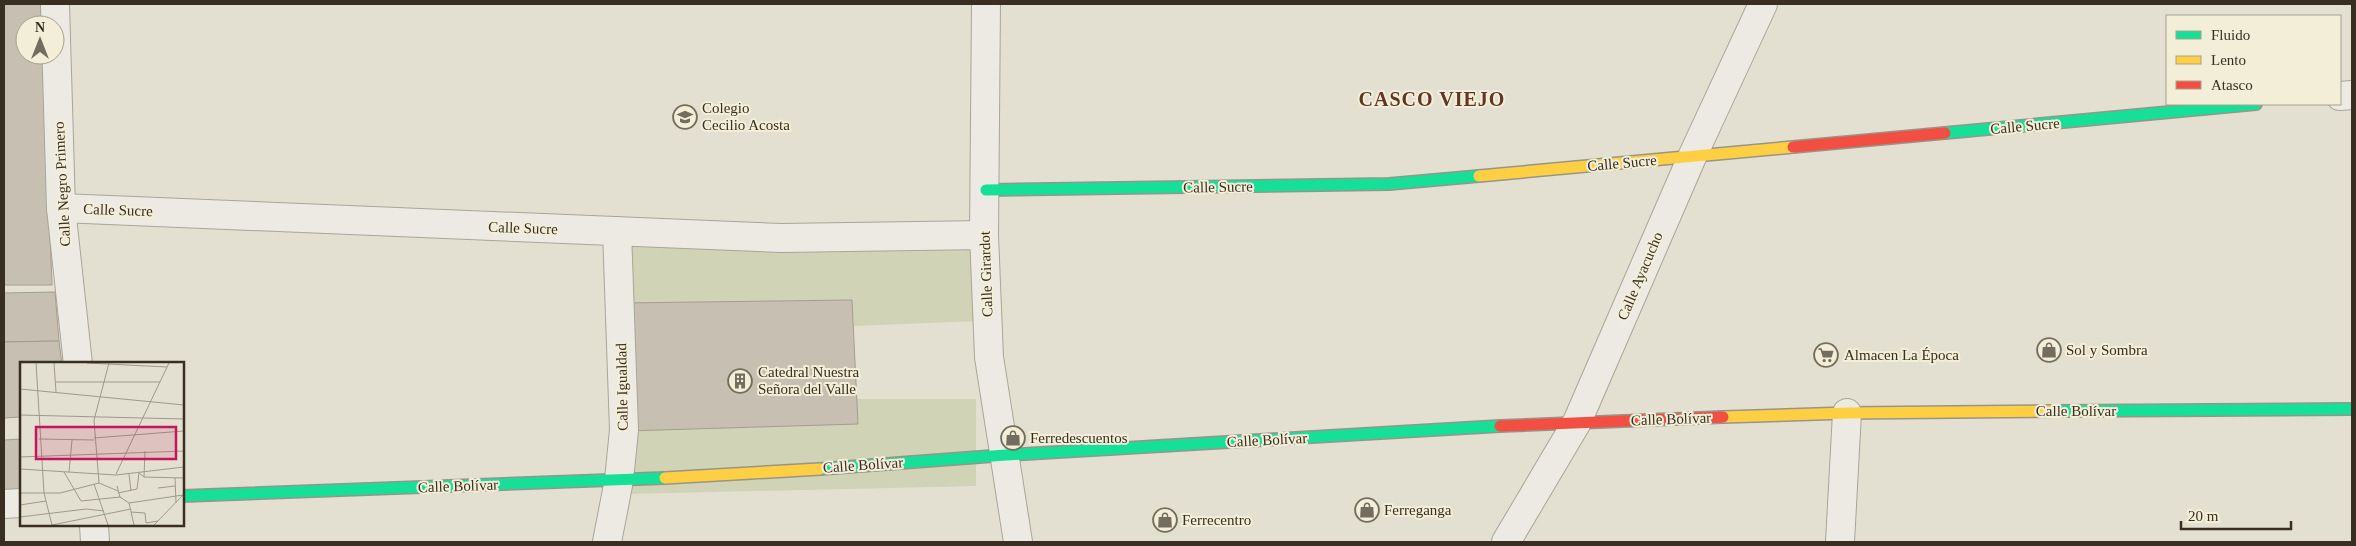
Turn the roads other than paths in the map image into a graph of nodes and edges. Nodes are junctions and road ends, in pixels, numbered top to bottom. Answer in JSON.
{"nodes":[{"id":1,"x":55,"y":4,"type":"edge"},
{"id":2,"x":986,"y":4,"type":"edge"},
{"id":3,"x":1762,"y":4,"type":"edge"},
{"id":4,"x":2245,"y":105,"type":"edge"},
{"id":5,"x":1692,"y":157,"type":"junction"},
{"id":6,"x":986,"y":190,"type":"junction"},
{"id":7,"x":61,"y":208,"type":"junction"},
{"id":8,"x":617,"y":231,"type":"junction"},
{"id":9,"x":984,"y":235,"type":"junction"},
{"id":10,"x":78,"y":362,"type":"edge"},
{"id":11,"x":2352,"y":409,"type":"edge"},
{"id":12,"x":1847,"y":413,"type":"junction"},
{"id":13,"x":1577,"y":422,"type":"junction"},
{"id":14,"x":1006,"y":455,"type":"junction"},
{"id":15,"x":619,"y":480,"type":"junction"},
{"id":16,"x":184,"y":496,"type":"edge"},
{"id":17,"x":20,"y":503,"type":"edge"},
{"id":18,"x":4,"y":504,"type":"edge"},
{"id":19,"x":94,"y":526,"type":"edge"},
{"id":20,"x":95,"y":542,"type":"edge"},
{"id":21,"x":607,"y":542,"type":"edge"},
{"id":22,"x":1018,"y":542,"type":"edge"},
{"id":23,"x":1506,"y":542,"type":"edge"},
{"id":24,"x":1840,"y":542,"type":"edge"}],
"edges":[{"from":1,"to":7,"type":"street","name":"Calle Negro Primero"},
{"from":2,"to":6,"type":"street","name":"Calle Girardot"},
{"from":3,"to":5,"type":"street","name":"Calle Ayacucho"},
{"from":4,"to":5,"type":"street","name":"Calle Sucre"},
{"from":5,"to":6,"type":"street","name":"Calle Sucre"},
{"from":5,"to":13,"type":"street","name":"Calle Ayacucho"},
{"from":6,"to":9,"type":"street","name":"Calle Girardot"},
{"from":7,"to":8,"type":"street","name":"Calle Sucre"},
{"from":7,"to":10,"type":"street","name":"Calle Negro Primero"},
{"from":8,"to":9,"type":"street","name":"Calle Sucre"},
{"from":8,"to":15,"type":"street","name":"Calle Igualdad"},
{"from":9,"to":14,"type":"street","name":"Calle Girardot"},
{"from":11,"to":12,"type":"street","name":"Calle Bolívar"},
{"from":12,"to":13,"type":"street","name":"Calle Bolívar"},
{"from":12,"to":24,"type":"street"},
{"from":13,"to":14,"type":"street","name":"Calle Bolívar"},
{"from":13,"to":23,"type":"street","name":"Calle Ayacucho"},
{"from":14,"to":15,"type":"street","name":"Calle Bolívar"},
{"from":14,"to":22,"type":"street","name":"Calle Girardot"},
{"from":15,"to":16,"type":"street","name":"Calle Bolívar"},
{"from":15,"to":21,"type":"street","name":"Calle Igualdad"},
{"from":17,"to":18,"type":"street"},
{"from":19,"to":20,"type":"street"}]}
